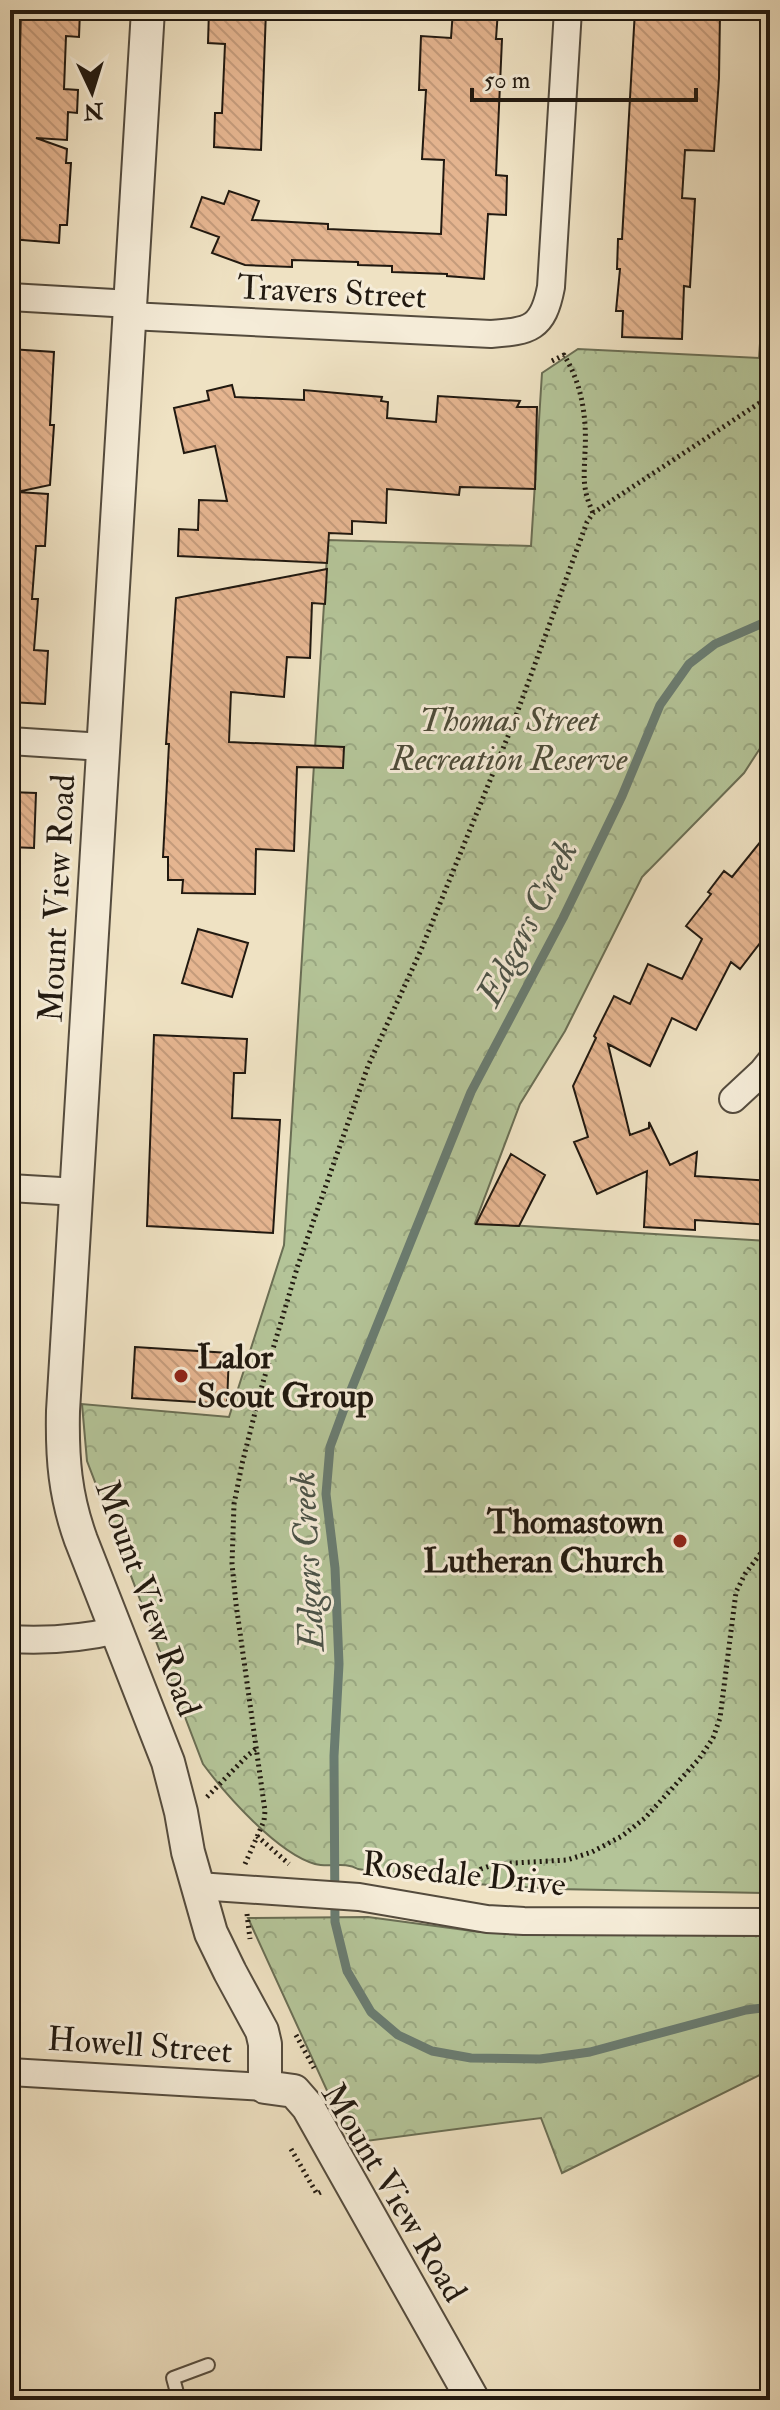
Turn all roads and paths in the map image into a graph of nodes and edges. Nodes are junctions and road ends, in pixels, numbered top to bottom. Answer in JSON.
{"nodes":[{"id":1,"x":148,"y":10,"type":"edge"},
{"id":2,"x":568,"y":10,"type":"edge"},
{"id":3,"x":10,"y":297,"type":"edge"},
{"id":4,"x":130,"y":310,"type":"junction"},
{"id":5,"x":552,"y":361,"type":"dead end"},
{"id":6,"x":770,"y":396,"type":"edge"},
{"id":7,"x":593,"y":513,"type":"junction"},
{"id":8,"x":10,"y":741,"type":"edge"},
{"id":9,"x":103,"y":747,"type":"junction"},
{"id":10,"x":770,"y":1062,"type":"edge"},
{"id":11,"x":733,"y":1099,"type":"dead end"},
{"id":12,"x":10,"y":1188,"type":"edge"},
{"id":13,"x":77,"y":1192,"type":"junction"},
{"id":14,"x":770,"y":1541,"type":"edge"},
{"id":15,"x":117,"y":1630,"type":"junction"},
{"id":16,"x":10,"y":1639,"type":"edge"},
{"id":17,"x":258,"y":1748,"type":"junction"},
{"id":18,"x":181,"y":1812,"type":"junction"},
{"id":19,"x":291,"y":1866,"type":"dead end"},
{"id":20,"x":457,"y":1884,"type":"dead end"},
{"id":21,"x":198,"y":1886,"type":"junction"},
{"id":22,"x":770,"y":1922,"type":"edge"},
{"id":23,"x":10,"y":2072,"type":"edge"},
{"id":24,"x":265,"y":2087,"type":"junction"},
{"id":25,"x":291,"y":2149,"type":"dead end"},
{"id":26,"x":317,"y":2194,"type":"dead end"},
{"id":27,"x":208,"y":2365,"type":"dead end"},
{"id":28,"x":179,"y":2400,"type":"edge"},
{"id":29,"x":473,"y":2400,"type":"edge"}],
"edges":[{"from":1,"to":4,"type":"street","name":"Mount View Road"},
{"from":2,"to":4,"type":"street","name":"Travers Street"},
{"from":3,"to":4,"type":"street","name":"Travers Street"},
{"from":4,"to":9,"type":"street","name":"Mount View Road"},
{"from":5,"to":7,"type":"path"},
{"from":6,"to":7,"type":"path"},
{"from":7,"to":17,"type":"path"},
{"from":8,"to":9,"type":"street"},
{"from":9,"to":13,"type":"street","name":"Mount View Road"},
{"from":10,"to":11,"type":"street"},
{"from":12,"to":13,"type":"street"},
{"from":13,"to":15,"type":"street","name":"Mount View Road"},
{"from":14,"to":20,"type":"path"},
{"from":15,"to":16,"type":"street"},
{"from":15,"to":18,"type":"street","name":"Mount View Road"},
{"from":17,"to":18,"type":"path"},
{"from":17,"to":19,"type":"path"},
{"from":18,"to":21,"type":"street","name":"Mount View Road"},
{"from":21,"to":22,"type":"street","name":"Rosedale Drive"},
{"from":21,"to":24,"type":"street","name":"Mount View Road"},
{"from":23,"to":24,"type":"street","name":"Howell Street"},
{"from":24,"to":29,"type":"street","name":"Mount View Road"},
{"from":25,"to":26,"type":"path"},
{"from":27,"to":28,"type":"lane"}]}
